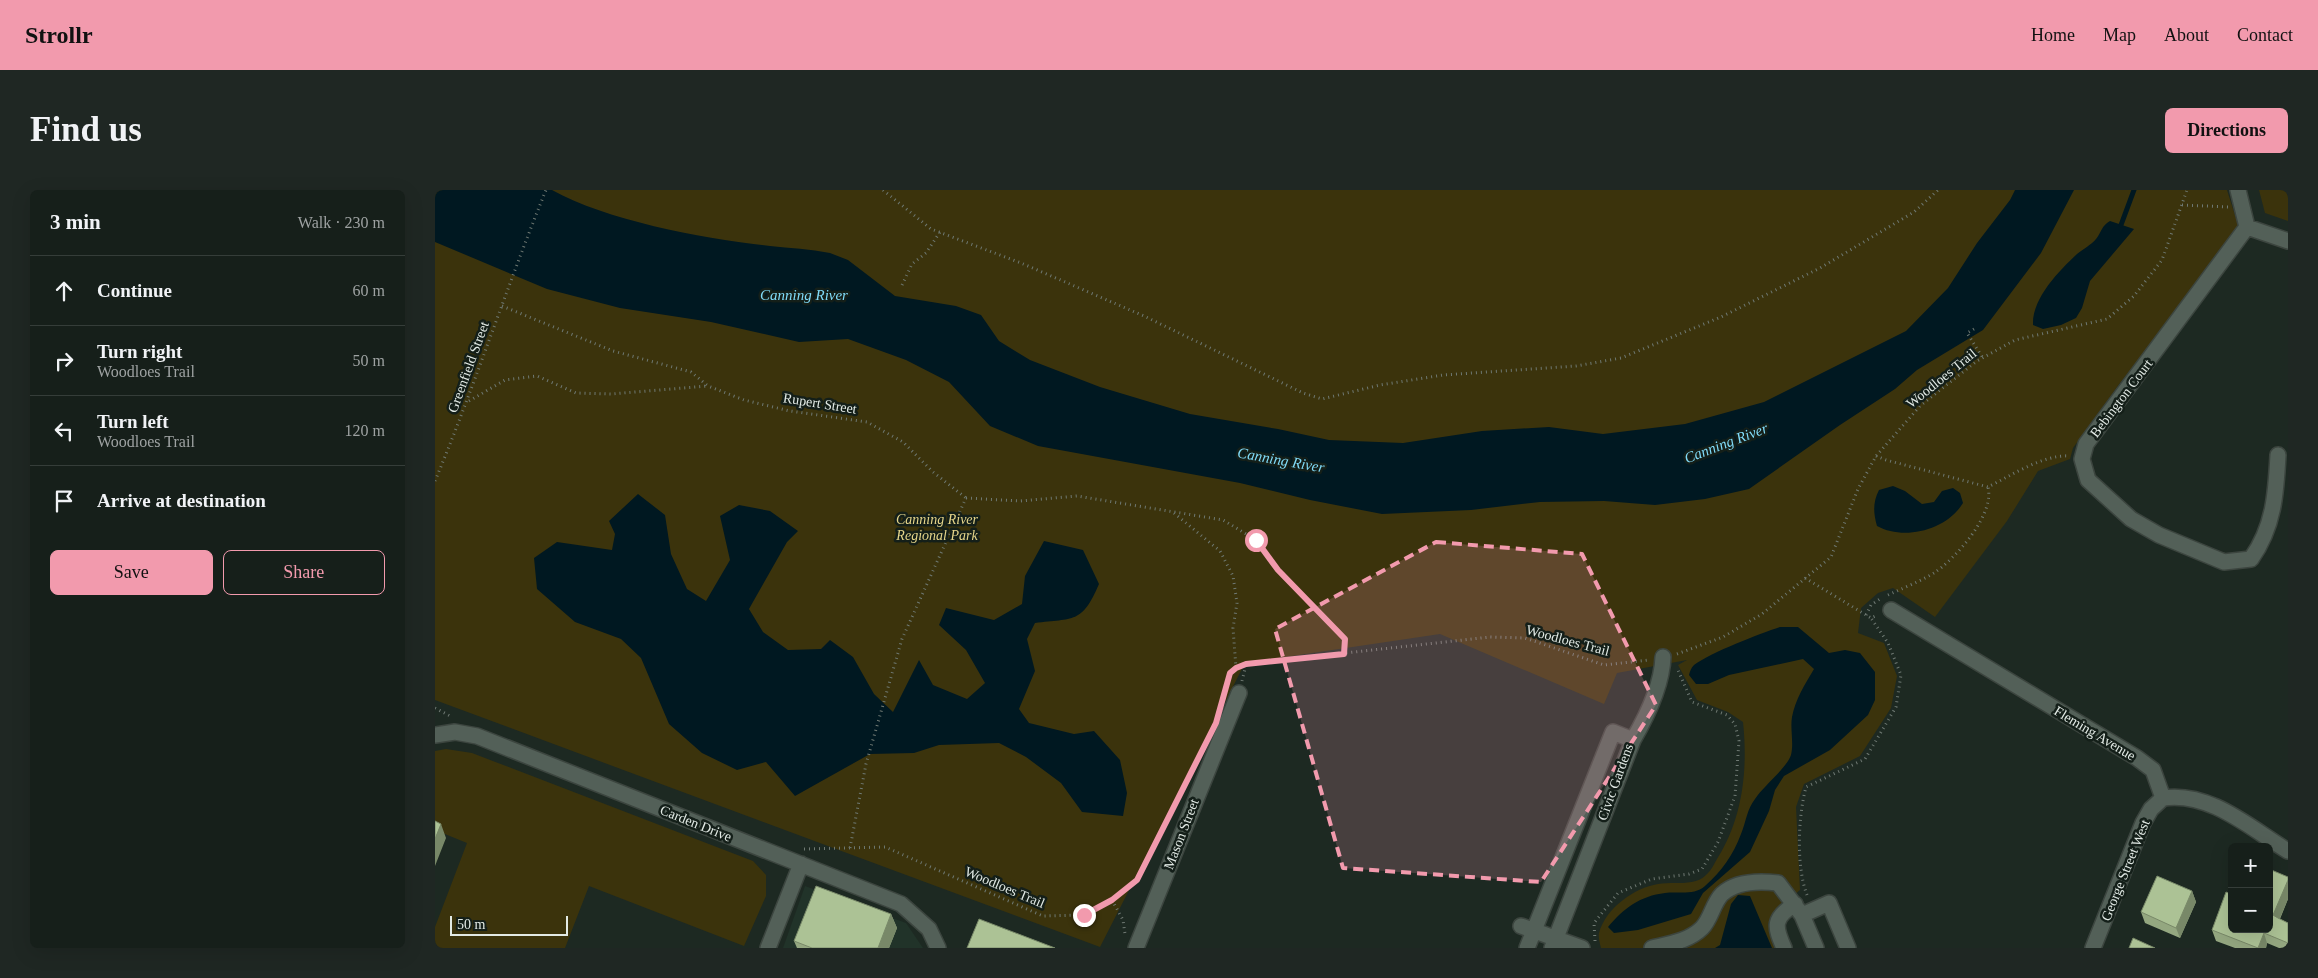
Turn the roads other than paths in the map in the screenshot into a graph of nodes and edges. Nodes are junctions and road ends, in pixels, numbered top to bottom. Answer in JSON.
{"nodes":[{"id":1,"x":2238,"y":190,"type":"edge"},
{"id":2,"x":2247,"y":228,"type":"junction"},
{"id":3,"x":2288,"y":241,"type":"edge"},
{"id":4,"x":2278,"y":455,"type":"dead end"},
{"id":5,"x":1891,"y":610,"type":"road end"},
{"id":6,"x":1668,"y":657,"type":"road end"},
{"id":7,"x":1232,"y":692,"type":"road end"},
{"id":8,"x":435,"y":735,"type":"edge"},
{"id":9,"x":1633,"y":740,"type":"junction"},
{"id":10,"x":2163,"y":798,"type":"junction"},
{"id":11,"x":2288,"y":851,"type":"edge"},
{"id":12,"x":800,"y":857,"type":"junction"},
{"id":13,"x":1803,"y":910,"type":"junction"},
{"id":14,"x":1528,"y":928,"type":"junction"},
{"id":15,"x":1554,"y":943,"type":"edge"},
{"id":16,"x":768,"y":948,"type":"edge"},
{"id":17,"x":938,"y":948,"type":"edge"},
{"id":18,"x":1136,"y":948,"type":"edge"},
{"id":19,"x":1527,"y":948,"type":"edge"},
{"id":20,"x":1582,"y":948,"type":"edge"},
{"id":21,"x":1651,"y":948,"type":"edge"},
{"id":22,"x":1784,"y":948,"type":"edge"},
{"id":23,"x":1816,"y":948,"type":"edge"},
{"id":24,"x":1849,"y":948,"type":"edge"},
{"id":25,"x":2093,"y":948,"type":"edge"}],
"edges":[{"from":1,"to":2,"type":"street"},
{"from":2,"to":3,"type":"street"},
{"from":2,"to":4,"type":"street","name":"Bebington Court"},
{"from":5,"to":10,"type":"street","name":"Fleming Avenue"},
{"from":6,"to":9,"type":"street"},
{"from":7,"to":18,"type":"street","name":"Mason Street"},
{"from":8,"to":12,"type":"street","name":"Carden Drive"},
{"from":9,"to":14,"type":"street","name":"Civic Gardens"},
{"from":9,"to":15,"type":"street","name":"Civic Gardens"},
{"from":10,"to":11,"type":"street"},
{"from":10,"to":25,"type":"street","name":"George Street West"},
{"from":12,"to":16,"type":"street"},
{"from":12,"to":17,"type":"street","name":"Carden Drive"},
{"from":13,"to":21,"type":"street"},
{"from":13,"to":22,"type":"street"},
{"from":13,"to":23,"type":"street"},
{"from":13,"to":24,"type":"street"},
{"from":14,"to":15,"type":"street"},
{"from":14,"to":19,"type":"street","name":"Civic Gardens"},
{"from":15,"to":20,"type":"street"}]}
